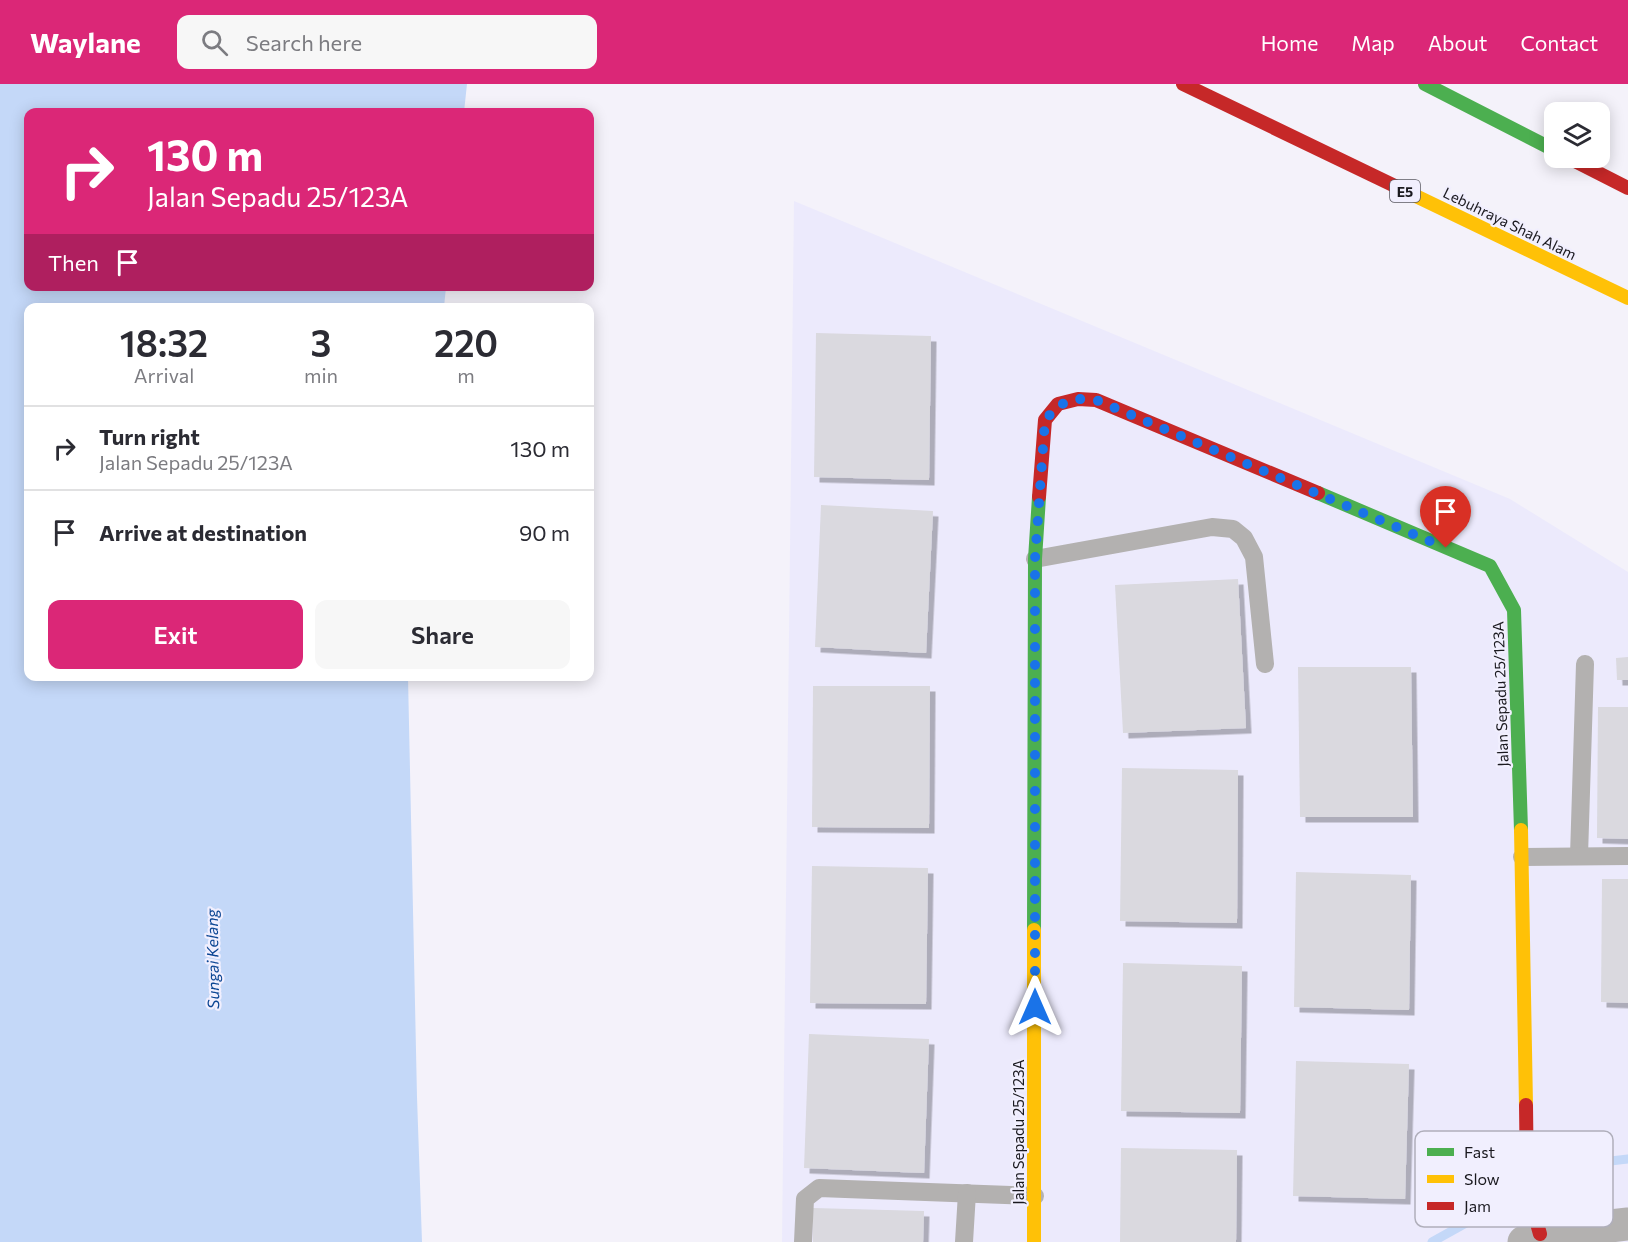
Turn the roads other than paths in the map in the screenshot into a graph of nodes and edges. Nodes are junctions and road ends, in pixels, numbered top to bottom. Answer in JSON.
{"nodes":[{"id":1,"x":1182,"y":84,"type":"edge"},
{"id":2,"x":1425,"y":84,"type":"edge"},
{"id":3,"x":1544,"y":145,"type":"edge"},
{"id":4,"x":1589,"y":168,"type":"edge"},
{"id":5,"x":1628,"y":188,"type":"edge"},
{"id":6,"x":1628,"y":298,"type":"edge"},
{"id":7,"x":1035,"y":559,"type":"junction"},
{"id":8,"x":1265,"y":664,"type":"dead end"},
{"id":9,"x":1585,"y":664,"type":"dead end"},
{"id":10,"x":1579,"y":856,"type":"junction"},
{"id":11,"x":1628,"y":856,"type":"edge"},
{"id":12,"x":1522,"y":857,"type":"junction"},
{"id":13,"x":1526,"y":1131,"type":"edge"},
{"id":14,"x":967,"y":1193,"type":"junction"},
{"id":15,"x":1035,"y":1196,"type":"junction"},
{"id":16,"x":1628,"y":1224,"type":"edge"},
{"id":17,"x":1613,"y":1226,"type":"edge"},
{"id":18,"x":1607,"y":1227,"type":"edge"},
{"id":19,"x":1532,"y":1238,"type":"edge"},
{"id":20,"x":803,"y":1242,"type":"edge"},
{"id":21,"x":964,"y":1242,"type":"edge"},
{"id":22,"x":1034,"y":1242,"type":"edge"}],
"edges":[{"from":1,"to":6,"type":"main road","name":"Lebuhraya Shah Alam","number":"E5"},
{"from":2,"to":3,"type":"main road"},
{"from":4,"to":5,"type":"main road"},
{"from":7,"to":8,"type":"lane"},
{"from":7,"to":12,"type":"main road","name":"Jalan Sepadu 25/123A"},
{"from":7,"to":15,"type":"main road","name":"Jalan Sepadu 25/123A"},
{"from":9,"to":10,"type":"lane"},
{"from":10,"to":11,"type":"lane"},
{"from":10,"to":12,"type":"lane"},
{"from":12,"to":13,"type":"main road","name":"Jalan Sepadu 25/123A"},
{"from":14,"to":15,"type":"lane"},
{"from":14,"to":20,"type":"lane"},
{"from":14,"to":21,"type":"lane"},
{"from":15,"to":22,"type":"main road","name":"Jalan Sepadu 25/123A"},
{"from":16,"to":17,"type":"street"},
{"from":18,"to":19,"type":"street"}]}
